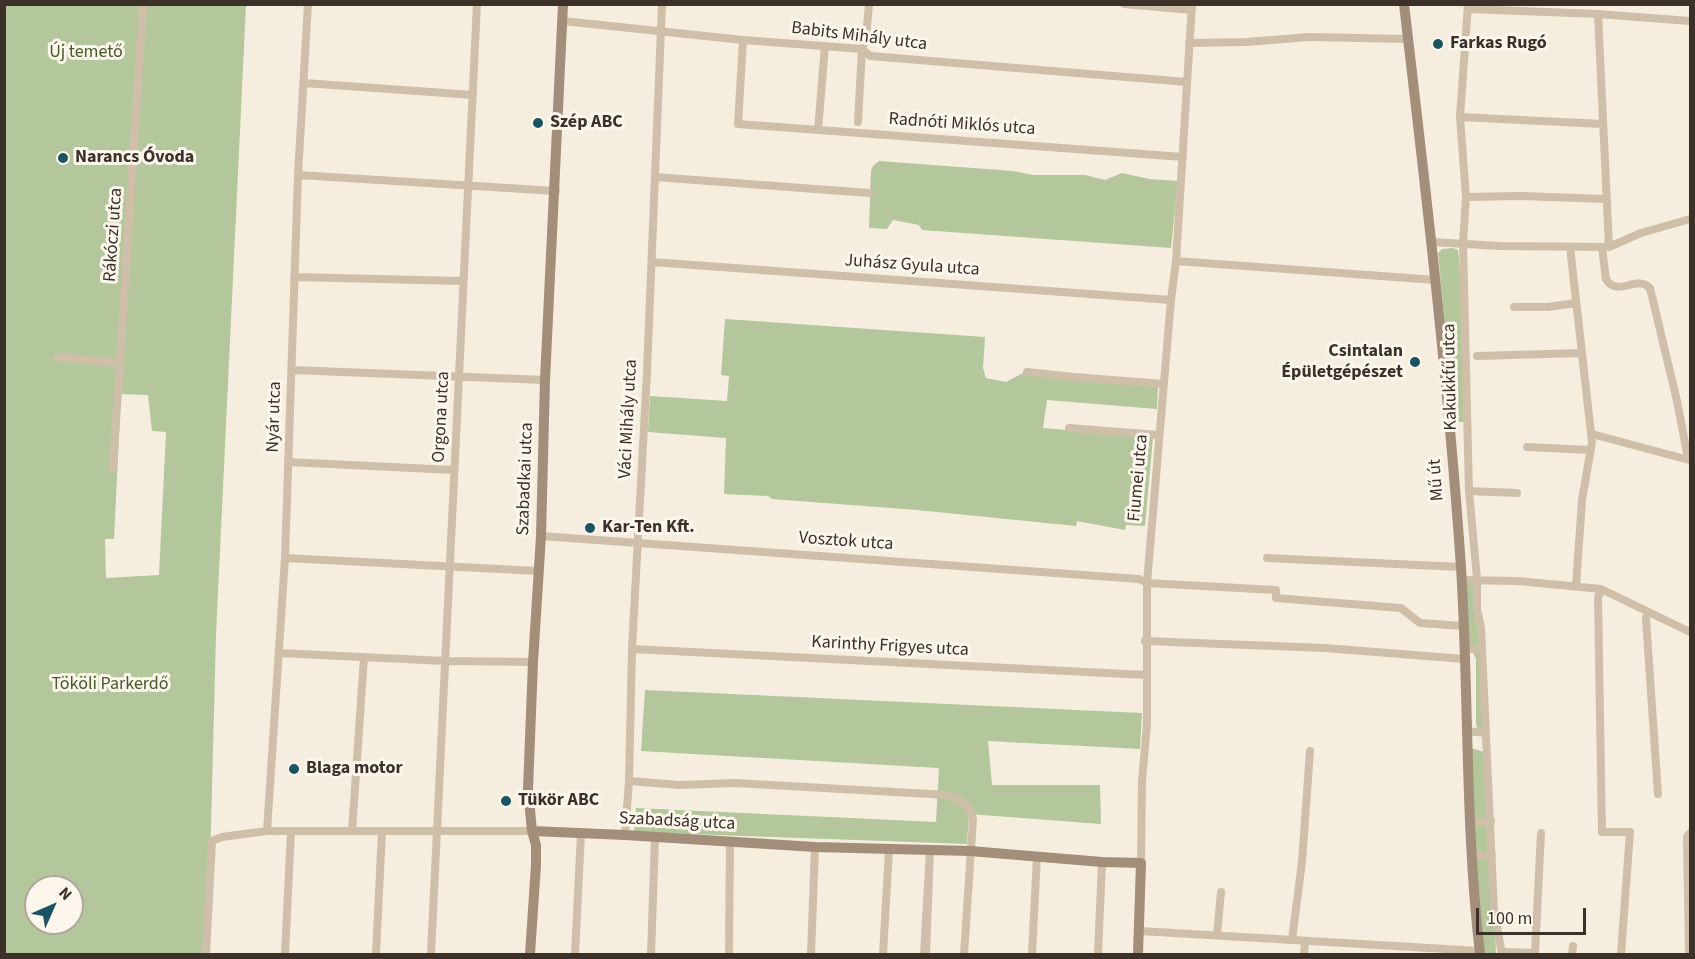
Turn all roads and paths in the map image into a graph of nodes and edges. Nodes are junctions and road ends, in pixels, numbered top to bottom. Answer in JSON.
{"nodes":[{"id":1,"x":143,"y":4,"type":"edge"},
{"id":2,"x":308,"y":4,"type":"edge"},
{"id":3,"x":477,"y":4,"type":"edge"},
{"id":4,"x":563,"y":4,"type":"edge"},
{"id":5,"x":662,"y":4,"type":"edge"},
{"id":6,"x":869,"y":4,"type":"edge"},
{"id":7,"x":1124,"y":4,"type":"edge"},
{"id":8,"x":1404,"y":4,"type":"edge"},
{"id":9,"x":1192,"y":7,"type":"edge"},
{"id":10,"x":1468,"y":7,"type":"edge"},
{"id":11,"x":1598,"y":14,"type":"junction"},
{"id":12,"x":563,"y":21,"type":"junction"},
{"id":13,"x":1690,"y":21,"type":"edge"},
{"id":14,"x":661,"y":31,"type":"junction"},
{"id":15,"x":1408,"y":39,"type":"junction"},
{"id":16,"x":743,"y":40,"type":"junction"},
{"id":17,"x":1189,"y":43,"type":"junction"},
{"id":18,"x":825,"y":46,"type":"junction"},
{"id":19,"x":862,"y":49,"type":"junction"},
{"id":20,"x":1187,"y":82,"type":"junction"},
{"id":21,"x":304,"y":83,"type":"junction"},
{"id":22,"x":473,"y":94,"type":"junction"},
{"id":23,"x":1460,"y":117,"type":"junction"},
{"id":24,"x":858,"y":122,"type":"dead end"},
{"id":25,"x":1602,"y":124,"type":"junction"},
{"id":26,"x":818,"y":130,"type":"junction"},
{"id":27,"x":1183,"y":157,"type":"junction"},
{"id":28,"x":298,"y":176,"type":"junction"},
{"id":29,"x":655,"y":177,"type":"junction"},
{"id":30,"x":469,"y":185,"type":"junction"},
{"id":31,"x":556,"y":190,"type":"junction"},
{"id":32,"x":869,"y":194,"type":"dead end"},
{"id":33,"x":1466,"y":197,"type":"junction"},
{"id":34,"x":1606,"y":199,"type":"junction"},
{"id":35,"x":1690,"y":219,"type":"edge"},
{"id":36,"x":1432,"y":242,"type":"junction"},
{"id":37,"x":1463,"y":244,"type":"junction"},
{"id":38,"x":1570,"y":247,"type":"junction"},
{"id":39,"x":1606,"y":248,"type":"junction"},
{"id":40,"x":1176,"y":261,"type":"junction"},
{"id":41,"x":652,"y":262,"type":"junction"},
{"id":42,"x":294,"y":277,"type":"junction"},
{"id":43,"x":1436,"y":280,"type":"junction"},
{"id":44,"x":463,"y":281,"type":"junction"},
{"id":45,"x":1171,"y":300,"type":"junction"},
{"id":46,"x":1576,"y":303,"type":"junction"},
{"id":47,"x":1514,"y":307,"type":"dead end"},
{"id":48,"x":1582,"y":353,"type":"junction"},
{"id":49,"x":1477,"y":356,"type":"dead end"},
{"id":50,"x":58,"y":357,"type":"dead end"},
{"id":51,"x":120,"y":363,"type":"junction"},
{"id":52,"x":292,"y":370,"type":"junction"},
{"id":53,"x":1028,"y":372,"type":"dead end"},
{"id":54,"x":459,"y":377,"type":"junction"},
{"id":55,"x":546,"y":381,"type":"junction"},
{"id":56,"x":1164,"y":384,"type":"junction"},
{"id":57,"x":1069,"y":428,"type":"dead end"},
{"id":58,"x":1592,"y":434,"type":"junction"},
{"id":59,"x":1159,"y":435,"type":"junction"},
{"id":60,"x":1527,"y":447,"type":"dead end"},
{"id":61,"x":1590,"y":450,"type":"junction"},
{"id":62,"x":1688,"y":460,"type":"edge"},
{"id":63,"x":288,"y":462,"type":"junction"},
{"id":64,"x":113,"y":468,"type":"dead end"},
{"id":65,"x":453,"y":470,"type":"junction"},
{"id":66,"x":1469,"y":491,"type":"junction"},
{"id":67,"x":1517,"y":493,"type":"dead end"},
{"id":68,"x":541,"y":536,"type":"junction"},
{"id":69,"x":638,"y":541,"type":"junction"},
{"id":70,"x":285,"y":558,"type":"junction"},
{"id":71,"x":1267,"y":558,"type":"dead end"},
{"id":72,"x":449,"y":565,"type":"junction"},
{"id":73,"x":1461,"y":567,"type":"junction"},
{"id":74,"x":538,"y":571,"type":"junction"},
{"id":75,"x":1477,"y":579,"type":"junction"},
{"id":76,"x":1461,"y":580,"type":"junction"},
{"id":77,"x":1147,"y":583,"type":"junction"},
{"id":78,"x":1576,"y":586,"type":"junction"},
{"id":79,"x":1601,"y":589,"type":"junction"},
{"id":80,"x":1648,"y":612,"type":"junction"},
{"id":81,"x":1463,"y":626,"type":"junction"},
{"id":82,"x":1690,"y":632,"type":"edge"},
{"id":83,"x":1145,"y":641,"type":"junction"},
{"id":84,"x":632,"y":649,"type":"junction"},
{"id":85,"x":1482,"y":649,"type":"junction"},
{"id":86,"x":279,"y":653,"type":"junction"},
{"id":87,"x":1464,"y":654,"type":"junction"},
{"id":88,"x":364,"y":657,"type":"junction"},
{"id":89,"x":445,"y":661,"type":"junction"},
{"id":90,"x":532,"y":662,"type":"junction"},
{"id":91,"x":1146,"y":675,"type":"junction"},
{"id":92,"x":1467,"y":731,"type":"junction"},
{"id":93,"x":1486,"y":733,"type":"junction"},
{"id":94,"x":1310,"y":751,"type":"dead end"},
{"id":95,"x":629,"y":781,"type":"junction"},
{"id":96,"x":1658,"y":794,"type":"dead end"},
{"id":97,"x":1491,"y":821,"type":"junction"},
{"id":98,"x":1472,"y":823,"type":"junction"},
{"id":99,"x":267,"y":831,"type":"junction"},
{"id":100,"x":291,"y":831,"type":"junction"},
{"id":101,"x":352,"y":831,"type":"junction"},
{"id":102,"x":436,"y":831,"type":"junction"},
{"id":103,"x":532,"y":831,"type":"junction"},
{"id":104,"x":382,"y":832,"type":"junction"},
{"id":105,"x":1541,"y":833,"type":"dead end"},
{"id":106,"x":1690,"y":833,"type":"edge"},
{"id":107,"x":581,"y":834,"type":"junction"},
{"id":108,"x":625,"y":835,"type":"junction"},
{"id":109,"x":655,"y":837,"type":"junction"},
{"id":110,"x":730,"y":842,"type":"junction"},
{"id":111,"x":815,"y":847,"type":"junction"},
{"id":112,"x":889,"y":849,"type":"junction"},
{"id":113,"x":930,"y":851,"type":"junction"},
{"id":114,"x":970,"y":851,"type":"junction"},
{"id":115,"x":1473,"y":855,"type":"junction"},
{"id":116,"x":1492,"y":855,"type":"junction"},
{"id":117,"x":1037,"y":856,"type":"junction"},
{"id":118,"x":1102,"y":862,"type":"junction"},
{"id":119,"x":1141,"y":863,"type":"junction"},
{"id":120,"x":1221,"y":892,"type":"dead end"},
{"id":121,"x":1140,"y":931,"type":"junction"},
{"id":122,"x":1217,"y":935,"type":"junction"},
{"id":123,"x":1292,"y":940,"type":"junction"},
{"id":124,"x":1305,"y":941,"type":"junction"},
{"id":125,"x":1387,"y":945,"type":"junction"},
{"id":126,"x":1480,"y":953,"type":"edge"},
{"id":127,"x":1502,"y":953,"type":"edge"},
{"id":128,"x":207,"y":954,"type":"edge"},
{"id":129,"x":285,"y":954,"type":"edge"},
{"id":130,"x":376,"y":954,"type":"edge"},
{"id":131,"x":431,"y":954,"type":"edge"},
{"id":132,"x":530,"y":954,"type":"edge"},
{"id":133,"x":575,"y":954,"type":"edge"},
{"id":134,"x":651,"y":954,"type":"edge"},
{"id":135,"x":729,"y":954,"type":"edge"},
{"id":136,"x":811,"y":954,"type":"edge"},
{"id":137,"x":883,"y":954,"type":"edge"},
{"id":138,"x":925,"y":954,"type":"edge"},
{"id":139,"x":964,"y":954,"type":"edge"},
{"id":140,"x":1032,"y":954,"type":"edge"},
{"id":141,"x":1098,"y":954,"type":"edge"},
{"id":142,"x":1138,"y":954,"type":"edge"},
{"id":143,"x":1304,"y":954,"type":"edge"},
{"id":144,"x":1386,"y":954,"type":"edge"},
{"id":145,"x":1621,"y":954,"type":"edge"},
{"id":146,"x":1689,"y":954,"type":"edge"}],
"edges":[{"from":1,"to":51,"type":"street","name":"Rákóczi utca"},
{"from":2,"to":21,"type":"street","name":"Nyár utca"},
{"from":3,"to":22,"type":"street","name":"Orgona utca"},
{"from":4,"to":12,"type":"street","name":"Szabadkai utca"},
{"from":5,"to":14,"type":"street","name":"Váci Mihály utca"},
{"from":6,"to":19,"type":"street"},
{"from":7,"to":9,"type":"street"},
{"from":8,"to":15,"type":"street","name":"Mű út"},
{"from":9,"to":17,"type":"street","name":"Fiumei utca"},
{"from":10,"to":11,"type":"street"},
{"from":10,"to":23,"type":"street","name":"Kakukkfű utca"},
{"from":11,"to":13,"type":"street"},
{"from":11,"to":25,"type":"street"},
{"from":12,"to":14,"type":"street","name":"Babits Mihály utca"},
{"from":12,"to":31,"type":"street","name":"Szabadkai utca"},
{"from":14,"to":16,"type":"street","name":"Babits Mihály utca"},
{"from":14,"to":29,"type":"street","name":"Váci Mihály utca"},
{"from":15,"to":17,"type":"street"},
{"from":15,"to":36,"type":"street","name":"Mű út"},
{"from":16,"to":18,"type":"street","name":"Babits Mihály utca"},
{"from":16,"to":26,"type":"street","name":"Radnóti Miklós utca"},
{"from":17,"to":20,"type":"street","name":"Fiumei utca"},
{"from":18,"to":19,"type":"street","name":"Babits Mihály utca"},
{"from":18,"to":26,"type":"street"},
{"from":19,"to":20,"type":"street","name":"Babits Mihály utca"},
{"from":19,"to":24,"type":"street"},
{"from":20,"to":27,"type":"street","name":"Fiumei utca"},
{"from":21,"to":22,"type":"street"},
{"from":21,"to":28,"type":"street","name":"Nyár utca"},
{"from":22,"to":30,"type":"street","name":"Orgona utca"},
{"from":23,"to":25,"type":"street"},
{"from":23,"to":33,"type":"street","name":"Kakukkfű utca"},
{"from":25,"to":34,"type":"street"},
{"from":26,"to":27,"type":"street","name":"Radnóti Miklós utca"},
{"from":27,"to":40,"type":"street","name":"Fiumei utca"},
{"from":28,"to":30,"type":"street"},
{"from":28,"to":42,"type":"street","name":"Nyár utca"},
{"from":29,"to":32,"type":"street"},
{"from":29,"to":41,"type":"street","name":"Váci Mihály utca"},
{"from":30,"to":31,"type":"street"},
{"from":30,"to":44,"type":"street","name":"Orgona utca"},
{"from":31,"to":55,"type":"street","name":"Szabadkai utca"},
{"from":33,"to":34,"type":"street"},
{"from":33,"to":37,"type":"street","name":"Kakukkfű utca"},
{"from":34,"to":39,"type":"street"},
{"from":35,"to":39,"type":"street"},
{"from":36,"to":37,"type":"street"},
{"from":36,"to":43,"type":"street","name":"Mű út"},
{"from":37,"to":38,"type":"street"},
{"from":37,"to":66,"type":"street","name":"Kakukkfű utca"},
{"from":38,"to":39,"type":"street"},
{"from":38,"to":46,"type":"street"},
{"from":39,"to":62,"type":"street"},
{"from":40,"to":43,"type":"street"},
{"from":40,"to":45,"type":"street","name":"Fiumei utca"},
{"from":41,"to":45,"type":"street","name":"Juhász Gyula utca"},
{"from":41,"to":69,"type":"street","name":"Váci Mihály utca"},
{"from":42,"to":44,"type":"street"},
{"from":42,"to":52,"type":"street","name":"Nyár utca"},
{"from":43,"to":73,"type":"street","name":"Mű út"},
{"from":44,"to":54,"type":"street","name":"Orgona utca"},
{"from":45,"to":56,"type":"street","name":"Fiumei utca"},
{"from":46,"to":47,"type":"street"},
{"from":46,"to":48,"type":"street"},
{"from":48,"to":49,"type":"street"},
{"from":48,"to":58,"type":"street"},
{"from":50,"to":51,"type":"street"},
{"from":51,"to":64,"type":"street","name":"Rákóczi utca"},
{"from":52,"to":54,"type":"street"},
{"from":52,"to":63,"type":"street","name":"Nyár utca"},
{"from":53,"to":56,"type":"street"},
{"from":54,"to":55,"type":"street"},
{"from":54,"to":65,"type":"street","name":"Orgona utca"},
{"from":55,"to":68,"type":"street","name":"Szabadkai utca"},
{"from":56,"to":59,"type":"street","name":"Fiumei utca"},
{"from":57,"to":59,"type":"street"},
{"from":58,"to":61,"type":"street"},
{"from":58,"to":62,"type":"street"},
{"from":59,"to":77,"type":"street","name":"Fiumei utca"},
{"from":60,"to":61,"type":"street"},
{"from":61,"to":78,"type":"street"},
{"from":63,"to":65,"type":"street"},
{"from":63,"to":70,"type":"street","name":"Nyár utca"},
{"from":65,"to":72,"type":"street","name":"Orgona utca"},
{"from":66,"to":67,"type":"street"},
{"from":66,"to":75,"type":"street","name":"Kakukkfű utca"},
{"from":68,"to":69,"type":"street","name":"Vosztok utca"},
{"from":68,"to":74,"type":"street","name":"Szabadkai utca"},
{"from":69,"to":77,"type":"street","name":"Vosztok utca"},
{"from":69,"to":84,"type":"street","name":"Váci Mihály utca"},
{"from":70,"to":72,"type":"street"},
{"from":70,"to":86,"type":"street","name":"Nyár utca"},
{"from":71,"to":73,"type":"street"},
{"from":72,"to":74,"type":"street"},
{"from":72,"to":89,"type":"street","name":"Orgona utca"},
{"from":73,"to":76,"type":"street","name":"Mű út"},
{"from":74,"to":90,"type":"street","name":"Szabadkai utca"},
{"from":75,"to":76,"type":"street"},
{"from":75,"to":78,"type":"street"},
{"from":75,"to":85,"type":"street","name":"Kakukkfű utca"},
{"from":76,"to":81,"type":"street","name":"Mű út"},
{"from":77,"to":81,"type":"street","name":"Vosztok utca"},
{"from":77,"to":83,"type":"street","name":"Fiumei utca"},
{"from":78,"to":79,"type":"street"},
{"from":79,"to":80,"type":"street"},
{"from":79,"to":145,"type":"street"},
{"from":80,"to":82,"type":"street"},
{"from":80,"to":96,"type":"street"},
{"from":81,"to":87,"type":"street","name":"Mű út"},
{"from":83,"to":87,"type":"street"},
{"from":83,"to":91,"type":"street","name":"Fiumei utca"},
{"from":84,"to":91,"type":"street","name":"Karinthy Frigyes utca"},
{"from":84,"to":95,"type":"street","name":"Váci Mihály utca"},
{"from":85,"to":87,"type":"street"},
{"from":85,"to":93,"type":"street","name":"Kakukkfű utca"},
{"from":86,"to":88,"type":"street"},
{"from":86,"to":99,"type":"street","name":"Nyár utca"},
{"from":87,"to":92,"type":"street","name":"Mű út"},
{"from":88,"to":89,"type":"street"},
{"from":88,"to":101,"type":"street"},
{"from":89,"to":90,"type":"street"},
{"from":89,"to":102,"type":"street","name":"Orgona utca"},
{"from":90,"to":103,"type":"street","name":"Szabadkai utca"},
{"from":91,"to":119,"type":"street","name":"Fiumei utca"},
{"from":92,"to":93,"type":"street"},
{"from":92,"to":98,"type":"street","name":"Mű út"},
{"from":93,"to":97,"type":"street","name":"Kakukkfű utca"},
{"from":94,"to":123,"type":"street"},
{"from":95,"to":108,"type":"street","name":"Váci Mihály utca"},
{"from":95,"to":114,"type":"street"},
{"from":97,"to":98,"type":"street"},
{"from":97,"to":116,"type":"street","name":"Kakukkfű utca"},
{"from":98,"to":115,"type":"street","name":"Mű út"},
{"from":99,"to":100,"type":"street","name":"Szabadság utca"},
{"from":99,"to":128,"type":"street","name":"Szabadság utca"},
{"from":100,"to":101,"type":"street","name":"Szabadság utca"},
{"from":100,"to":129,"type":"street"},
{"from":101,"to":104,"type":"street","name":"Szabadság utca"},
{"from":102,"to":103,"type":"street","name":"Szabadság utca"},
{"from":102,"to":104,"type":"street","name":"Szabadság utca"},
{"from":102,"to":131,"type":"street","name":"Orgona utca"},
{"from":103,"to":107,"type":"street","name":"Szabadság utca"},
{"from":103,"to":132,"type":"street","name":"Szabadkai utca"},
{"from":104,"to":130,"type":"street"},
{"from":105,"to":127,"type":"street"},
{"from":106,"to":146,"type":"street"},
{"from":107,"to":108,"type":"street","name":"Szabadság utca"},
{"from":107,"to":133,"type":"street"},
{"from":108,"to":109,"type":"street","name":"Szabadság utca"},
{"from":109,"to":110,"type":"street","name":"Szabadság utca"},
{"from":109,"to":134,"type":"street"},
{"from":110,"to":111,"type":"street","name":"Szabadság utca"},
{"from":110,"to":135,"type":"street"},
{"from":111,"to":112,"type":"street","name":"Szabadság utca"},
{"from":111,"to":136,"type":"street"},
{"from":112,"to":113,"type":"street","name":"Szabadság utca"},
{"from":112,"to":137,"type":"street"},
{"from":113,"to":114,"type":"street","name":"Szabadság utca"},
{"from":113,"to":138,"type":"street"},
{"from":114,"to":117,"type":"street","name":"Szabadság utca"},
{"from":114,"to":139,"type":"street"},
{"from":115,"to":116,"type":"street"},
{"from":115,"to":126,"type":"street","name":"Mű út"},
{"from":116,"to":127,"type":"street","name":"Kakukkfű utca"},
{"from":117,"to":118,"type":"street","name":"Szabadság utca"},
{"from":117,"to":140,"type":"street"},
{"from":118,"to":119,"type":"street","name":"Szabadság utca"},
{"from":118,"to":141,"type":"street"},
{"from":119,"to":121,"type":"street","name":"Fiumei utca"},
{"from":120,"to":122,"type":"street"},
{"from":121,"to":122,"type":"street"},
{"from":121,"to":142,"type":"street","name":"Fiumei utca"},
{"from":122,"to":123,"type":"street"},
{"from":123,"to":124,"type":"street"},
{"from":124,"to":125,"type":"street"},
{"from":124,"to":143,"type":"street"},
{"from":125,"to":126,"type":"street"},
{"from":125,"to":144,"type":"street"}]}
